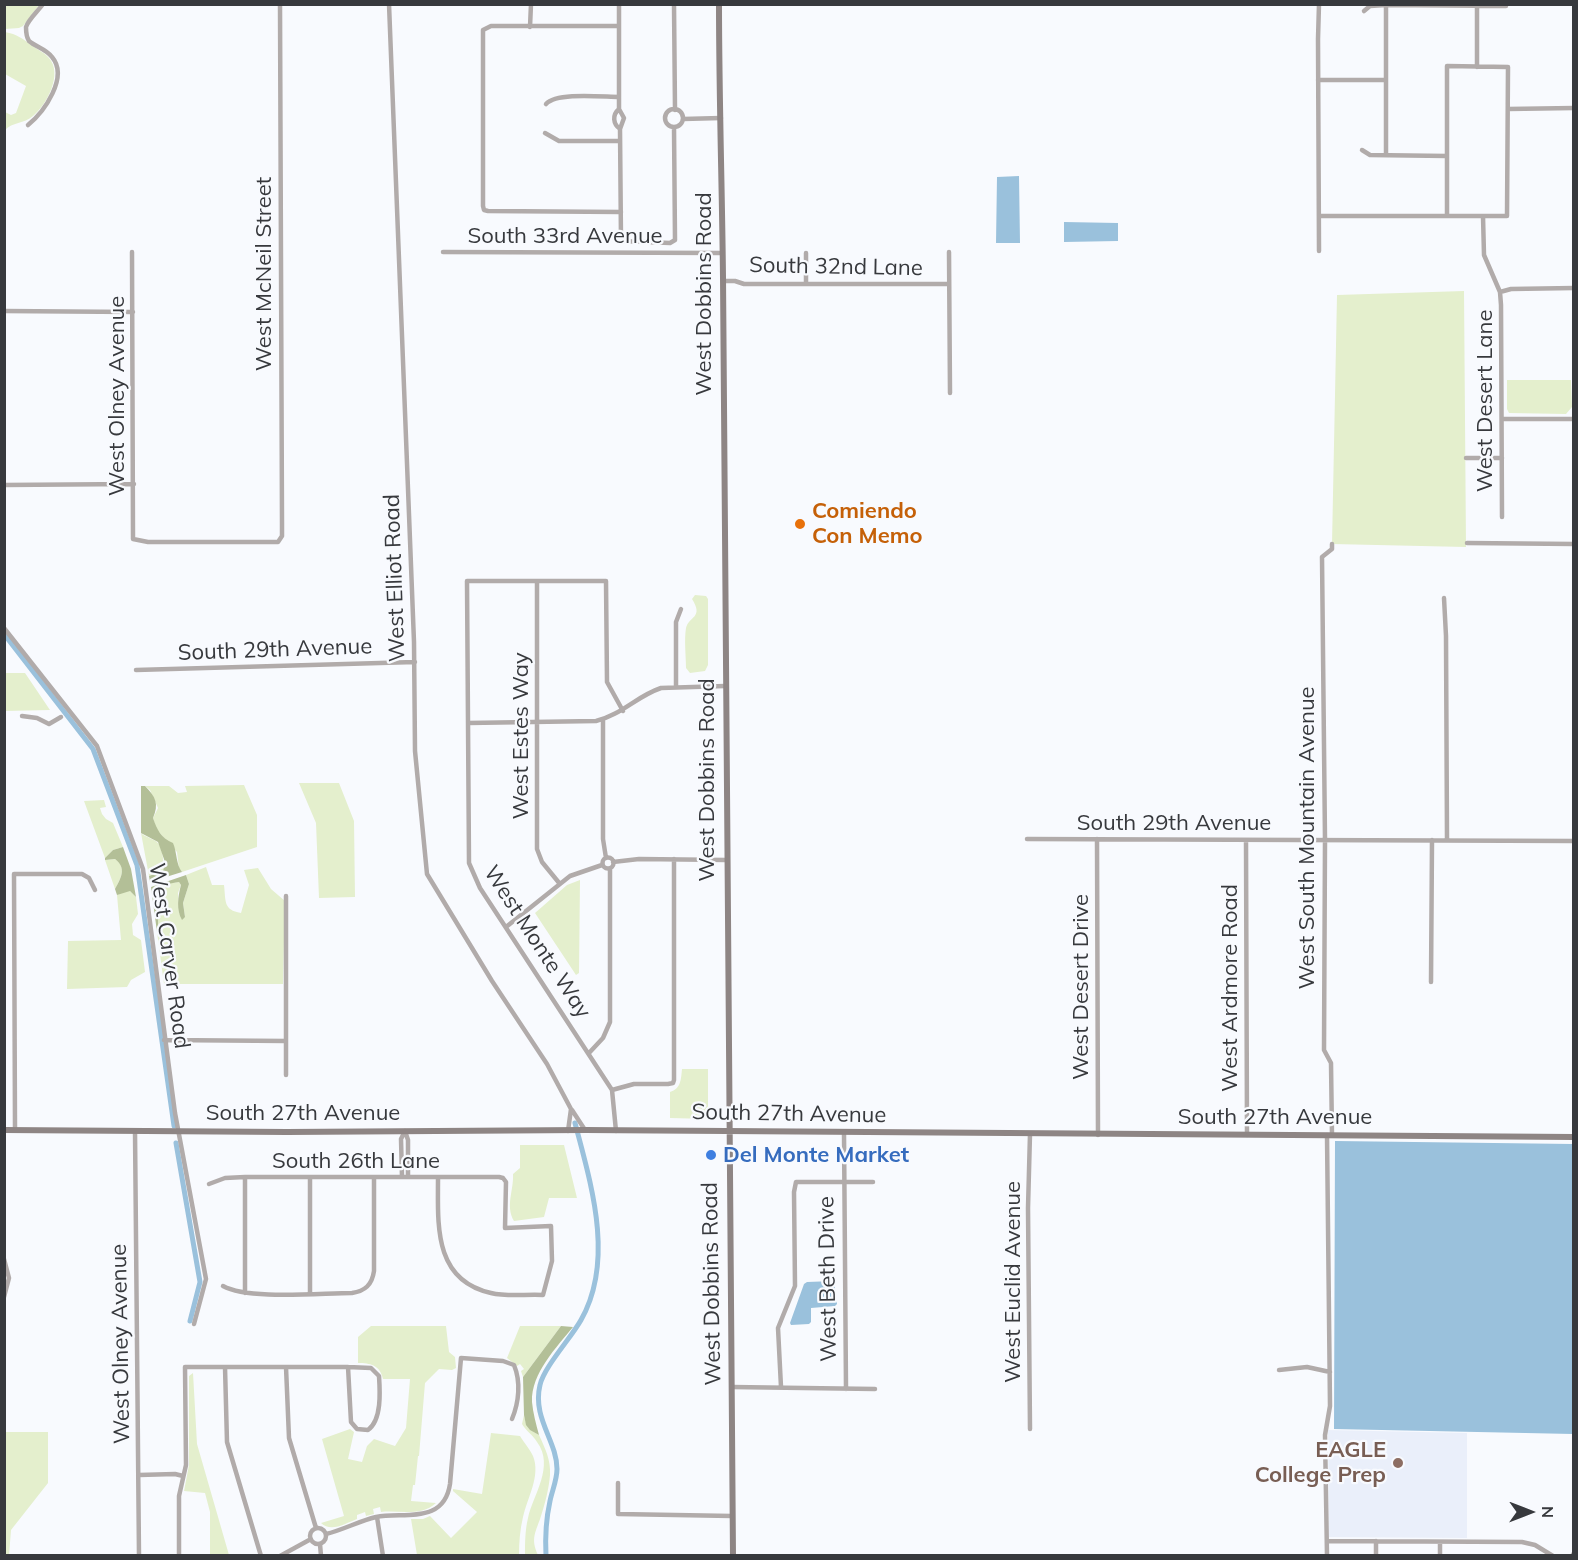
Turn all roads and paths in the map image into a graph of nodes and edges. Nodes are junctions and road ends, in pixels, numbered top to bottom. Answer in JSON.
{"nodes":[{"id":1,"x":43,"y":4,"type":"edge"},
{"id":2,"x":280,"y":4,"type":"edge"},
{"id":3,"x":389,"y":4,"type":"edge"},
{"id":4,"x":531,"y":4,"type":"edge"},
{"id":5,"x":619,"y":4,"type":"edge"},
{"id":6,"x":674,"y":4,"type":"edge"},
{"id":7,"x":719,"y":4,"type":"edge"},
{"id":8,"x":1319,"y":4,"type":"edge"},
{"id":9,"x":1386,"y":5,"type":"edge"},
{"id":10,"x":1506,"y":5,"type":"edge"},
{"id":11,"x":1477,"y":6,"type":"junction"},
{"id":12,"x":1364,"y":11,"type":"dead end"},
{"id":13,"x":619,"y":26,"type":"junction"},
{"id":14,"x":530,"y":27,"type":"junction"},
{"id":15,"x":1477,"y":67,"type":"junction"},
{"id":16,"x":1318,"y":80,"type":"junction"},
{"id":17,"x":1386,"y":80,"type":"junction"},
{"id":18,"x":619,"y":97,"type":"junction"},
{"id":19,"x":546,"y":104,"type":"dead end"},
{"id":20,"x":1574,"y":108,"type":"edge"},
{"id":21,"x":619,"y":109,"type":"junction"},
{"id":22,"x":1508,"y":109,"type":"junction"},
{"id":23,"x":675,"y":110,"type":"junction"},
{"id":24,"x":721,"y":118,"type":"junction"},
{"id":25,"x":683,"y":119,"type":"junction"},
{"id":26,"x":28,"y":125,"type":"dead end"},
{"id":27,"x":674,"y":127,"type":"junction"},
{"id":28,"x":620,"y":129,"type":"junction"},
{"id":29,"x":545,"y":134,"type":"dead end"},
{"id":30,"x":620,"y":141,"type":"junction"},
{"id":31,"x":1362,"y":150,"type":"dead end"},
{"id":32,"x":1386,"y":155,"type":"junction"},
{"id":33,"x":1447,"y":156,"type":"junction"},
{"id":34,"x":621,"y":212,"type":"junction"},
{"id":35,"x":1319,"y":216,"type":"junction"},
{"id":36,"x":1447,"y":216,"type":"junction"},
{"id":37,"x":1483,"y":216,"type":"junction"},
{"id":38,"x":1319,"y":251,"type":"dead end"},
{"id":39,"x":132,"y":252,"type":"dead end"},
{"id":40,"x":443,"y":252,"type":"dead end"},
{"id":41,"x":949,"y":252,"type":"dead end"},
{"id":42,"x":722,"y":253,"type":"junction"},
{"id":43,"x":806,"y":253,"type":"dead end"},
{"id":44,"x":723,"y":281,"type":"junction"},
{"id":45,"x":806,"y":284,"type":"junction"},
{"id":46,"x":950,"y":284,"type":"junction"},
{"id":47,"x":1574,"y":288,"type":"edge"},
{"id":48,"x":1500,"y":292,"type":"junction"},
{"id":49,"x":4,"y":311,"type":"edge"},
{"id":50,"x":133,"y":312,"type":"junction"},
{"id":51,"x":950,"y":393,"type":"dead end"},
{"id":52,"x":1502,"y":419,"type":"junction"},
{"id":53,"x":1574,"y":419,"type":"edge"},
{"id":54,"x":1466,"y":458,"type":"dead end"},
{"id":55,"x":1502,"y":458,"type":"junction"},
{"id":56,"x":134,"y":484,"type":"junction"},
{"id":57,"x":4,"y":485,"type":"edge"},
{"id":58,"x":1502,"y":517,"type":"dead end"},
{"id":59,"x":133,"y":539,"type":"joint"},
{"id":60,"x":1467,"y":543,"type":"dead end"},
{"id":61,"x":1332,"y":544,"type":"dead end"},
{"id":62,"x":1574,"y":544,"type":"edge"},
{"id":63,"x":537,"y":581,"type":"junction"},
{"id":64,"x":1444,"y":598,"type":"dead end"},
{"id":65,"x":681,"y":609,"type":"dead end"},
{"id":66,"x":4,"y":628,"type":"edge"},
{"id":67,"x":415,"y":662,"type":"junction"},
{"id":68,"x":136,"y":670,"type":"dead end"},
{"id":69,"x":676,"y":686,"type":"junction"},
{"id":70,"x":725,"y":686,"type":"junction"},
{"id":71,"x":623,"y":711,"type":"junction"},
{"id":72,"x":22,"y":716,"type":"dead end"},
{"id":73,"x":61,"y":717,"type":"dead end"},
{"id":74,"x":603,"y":720,"type":"junction"},
{"id":75,"x":468,"y":723,"type":"junction"},
{"id":76,"x":538,"y":723,"type":"junction"},
{"id":77,"x":1027,"y":839,"type":"dead end"},
{"id":78,"x":1097,"y":839,"type":"junction"},
{"id":79,"x":1246,"y":840,"type":"junction"},
{"id":80,"x":1325,"y":840,"type":"junction"},
{"id":81,"x":1432,"y":840,"type":"junction"},
{"id":82,"x":1447,"y":840,"type":"junction"},
{"id":83,"x":1574,"y":841,"type":"edge"},
{"id":84,"x":606,"y":858,"type":"junction"},
{"id":85,"x":674,"y":859,"type":"junction"},
{"id":86,"x":726,"y":860,"type":"junction"},
{"id":87,"x":613,"y":862,"type":"junction"},
{"id":88,"x":602,"y":866,"type":"junction"},
{"id":89,"x":610,"y":868,"type":"junction"},
{"id":90,"x":560,"y":884,"type":"junction"},
{"id":91,"x":95,"y":890,"type":"dead end"},
{"id":92,"x":286,"y":896,"type":"dead end"},
{"id":93,"x":506,"y":927,"type":"junction"},
{"id":94,"x":1431,"y":982,"type":"dead end"},
{"id":95,"x":164,"y":1040,"type":"junction"},
{"id":96,"x":286,"y":1041,"type":"junction"},
{"id":97,"x":589,"y":1053,"type":"junction"},
{"id":98,"x":286,"y":1075,"type":"dead end"},
{"id":99,"x":612,"y":1089,"type":"junction"},
{"id":100,"x":571,"y":1109,"type":"junction"},
{"id":101,"x":4,"y":1130,"type":"edge"},
{"id":102,"x":15,"y":1130,"type":"junction"},
{"id":103,"x":135,"y":1131,"type":"junction"},
{"id":104,"x":178,"y":1131,"type":"junction"},
{"id":105,"x":405,"y":1131,"type":"junction"},
{"id":106,"x":577,"y":1131,"type":"junction"},
{"id":107,"x":616,"y":1131,"type":"junction"},
{"id":108,"x":728,"y":1132,"type":"junction"},
{"id":109,"x":844,"y":1133,"type":"junction"},
{"id":110,"x":1030,"y":1134,"type":"junction"},
{"id":111,"x":1098,"y":1135,"type":"junction"},
{"id":112,"x":1247,"y":1135,"type":"junction"},
{"id":113,"x":1330,"y":1135,"type":"junction"},
{"id":114,"x":1574,"y":1137,"type":"edge"},
{"id":115,"x":245,"y":1177,"type":"junction"},
{"id":116,"x":310,"y":1177,"type":"junction"},
{"id":117,"x":374,"y":1177,"type":"junction"},
{"id":118,"x":402,"y":1178,"type":"junction"},
{"id":119,"x":408,"y":1178,"type":"junction"},
{"id":120,"x":438,"y":1178,"type":"junction"},
{"id":121,"x":843,"y":1182,"type":"junction"},
{"id":122,"x":873,"y":1182,"type":"dead end"},
{"id":123,"x":209,"y":1184,"type":"dead end"},
{"id":124,"x":4,"y":1259,"type":"edge"},
{"id":125,"x":223,"y":1286,"type":"dead end"},
{"id":126,"x":245,"y":1293,"type":"junction"},
{"id":127,"x":310,"y":1293,"type":"junction"},
{"id":128,"x":4,"y":1298,"type":"edge"},
{"id":129,"x":194,"y":1324,"type":"dead end"},
{"id":130,"x":225,"y":1367,"type":"junction"},
{"id":131,"x":286,"y":1367,"type":"junction"},
{"id":132,"x":348,"y":1367,"type":"junction"},
{"id":133,"x":1279,"y":1370,"type":"dead end"},
{"id":134,"x":1330,"y":1372,"type":"junction"},
{"id":135,"x":781,"y":1387,"type":"junction"},
{"id":136,"x":732,"y":1388,"type":"junction"},
{"id":137,"x":846,"y":1389,"type":"junction"},
{"id":138,"x":875,"y":1389,"type":"dead end"},
{"id":139,"x":512,"y":1419,"type":"dead end"},
{"id":140,"x":1030,"y":1429,"type":"dead end"},
{"id":141,"x":139,"y":1475,"type":"junction"},
{"id":142,"x":183,"y":1476,"type":"junction"},
{"id":143,"x":618,"y":1484,"type":"dead end"},
{"id":144,"x":732,"y":1516,"type":"junction"},
{"id":145,"x":377,"y":1517,"type":"junction"},
{"id":146,"x":316,"y":1528,"type":"junction"},
{"id":147,"x":326,"y":1534,"type":"junction"},
{"id":148,"x":311,"y":1539,"type":"junction"},
{"id":149,"x":1327,"y":1541,"type":"junction"},
{"id":150,"x":1376,"y":1541,"type":"junction"},
{"id":151,"x":1440,"y":1542,"type":"junction"},
{"id":152,"x":320,"y":1544,"type":"junction"},
{"id":153,"x":139,"y":1556,"type":"edge"},
{"id":154,"x":179,"y":1556,"type":"edge"},
{"id":155,"x":261,"y":1556,"type":"edge"},
{"id":156,"x":280,"y":1556,"type":"edge"},
{"id":157,"x":321,"y":1556,"type":"edge"},
{"id":158,"x":383,"y":1556,"type":"edge"},
{"id":159,"x":733,"y":1556,"type":"edge"},
{"id":160,"x":1327,"y":1556,"type":"edge"},
{"id":161,"x":1376,"y":1556,"type":"edge"},
{"id":162,"x":1440,"y":1556,"type":"edge"},
{"id":163,"x":1553,"y":1556,"type":"edge"}],
"edges":[{"from":1,"to":26,"type":"street"},
{"from":2,"to":59,"type":"street","name":"West McNeil Street"},
{"from":3,"to":67,"type":"street","name":"West Elliot Road"},
{"from":4,"to":14,"type":"street"},
{"from":5,"to":13,"type":"street"},
{"from":6,"to":23,"type":"street"},
{"from":7,"to":24,"type":"street","name":"West Dobbins Road"},
{"from":8,"to":16,"type":"street"},
{"from":9,"to":11,"type":"street"},
{"from":9,"to":12,"type":"street"},
{"from":9,"to":17,"type":"street"},
{"from":10,"to":11,"type":"street"},
{"from":11,"to":15,"type":"street"},
{"from":13,"to":14,"type":"street"},
{"from":13,"to":18,"type":"street"},
{"from":14,"to":34,"type":"street"},
{"from":15,"to":22,"type":"street"},
{"from":15,"to":33,"type":"street"},
{"from":16,"to":17,"type":"street"},
{"from":16,"to":35,"type":"street"},
{"from":17,"to":32,"type":"street"},
{"from":18,"to":19,"type":"street"},
{"from":18,"to":21,"type":"street"},
{"from":20,"to":22,"type":"street"},
{"from":21,"to":28,"type":"street"},
{"from":21,"to":28,"type":"street"},
{"from":22,"to":37,"type":"street"},
{"from":23,"to":25,"type":"street"},
{"from":23,"to":27,"type":"street"},
{"from":24,"to":25,"type":"street"},
{"from":24,"to":42,"type":"street","name":"West Dobbins Road"},
{"from":25,"to":27,"type":"street"},
{"from":27,"to":34,"type":"street"},
{"from":28,"to":30,"type":"street"},
{"from":29,"to":30,"type":"street"},
{"from":30,"to":34,"type":"street"},
{"from":31,"to":32,"type":"street"},
{"from":32,"to":33,"type":"street"},
{"from":33,"to":36,"type":"street"},
{"from":35,"to":36,"type":"street"},
{"from":35,"to":38,"type":"street"},
{"from":36,"to":37,"type":"street"},
{"from":37,"to":48,"type":"street","name":"West Desert Lane"},
{"from":39,"to":50,"type":"street","name":"West Olney Avenue"},
{"from":40,"to":42,"type":"street","name":"South 33rd Avenue"},
{"from":41,"to":46,"type":"street"},
{"from":42,"to":44,"type":"street","name":"West Dobbins Road"},
{"from":43,"to":45,"type":"street"},
{"from":44,"to":45,"type":"street","name":"South 32nd Lane"},
{"from":44,"to":70,"type":"street","name":"West Dobbins Road"},
{"from":45,"to":46,"type":"street","name":"South 32nd Lane"},
{"from":46,"to":51,"type":"street"},
{"from":47,"to":48,"type":"street"},
{"from":48,"to":52,"type":"street","name":"West Desert Lane"},
{"from":49,"to":50,"type":"street"},
{"from":50,"to":56,"type":"street","name":"West Olney Avenue"},
{"from":52,"to":53,"type":"street"},
{"from":52,"to":55,"type":"street","name":"West Desert Lane"},
{"from":54,"to":55,"type":"street"},
{"from":55,"to":58,"type":"street","name":"West Desert Lane"},
{"from":56,"to":57,"type":"street"},
{"from":56,"to":59,"type":"street","name":"West Olney Avenue"},
{"from":60,"to":62,"type":"street"},
{"from":61,"to":80,"type":"street","name":"West South Mountain Avenue"},
{"from":63,"to":71,"type":"street"},
{"from":63,"to":75,"type":"street","name":"West Monte Way"},
{"from":63,"to":76,"type":"street","name":"West Estes Way"},
{"from":64,"to":82,"type":"street"},
{"from":65,"to":69,"type":"street"},
{"from":66,"to":95,"type":"street","name":"West Carver Road"},
{"from":67,"to":68,"type":"street","name":"South 29th Avenue"},
{"from":67,"to":100,"type":"street","name":"West Elliot Road"},
{"from":69,"to":70,"type":"street"},
{"from":69,"to":71,"type":"street"},
{"from":70,"to":86,"type":"street","name":"West Dobbins Road"},
{"from":71,"to":74,"type":"street"},
{"from":72,"to":73,"type":"street"},
{"from":74,"to":76,"type":"street"},
{"from":74,"to":84,"type":"street"},
{"from":75,"to":76,"type":"street"},
{"from":75,"to":93,"type":"street","name":"West Monte Way"},
{"from":76,"to":90,"type":"street","name":"West Estes Way"},
{"from":77,"to":78,"type":"street","name":"South 29th Avenue"},
{"from":78,"to":79,"type":"street","name":"South 29th Avenue"},
{"from":78,"to":111,"type":"street","name":"West Desert Drive"},
{"from":79,"to":80,"type":"street","name":"South 29th Avenue"},
{"from":79,"to":112,"type":"street","name":"West Ardmore Road"},
{"from":80,"to":81,"type":"street","name":"South 29th Avenue"},
{"from":80,"to":113,"type":"street","name":"West South Mountain Avenue"},
{"from":81,"to":82,"type":"street","name":"South 29th Avenue"},
{"from":81,"to":94,"type":"street"},
{"from":82,"to":83,"type":"street","name":"South 29th Avenue"},
{"from":84,"to":87,"type":"street"},
{"from":84,"to":88,"type":"street"},
{"from":85,"to":86,"type":"street"},
{"from":85,"to":87,"type":"street"},
{"from":85,"to":99,"type":"street"},
{"from":86,"to":108,"type":"street","name":"West Dobbins Road"},
{"from":87,"to":89,"type":"street"},
{"from":88,"to":89,"type":"street"},
{"from":88,"to":90,"type":"street"},
{"from":89,"to":97,"type":"street"},
{"from":90,"to":93,"type":"street"},
{"from":91,"to":102,"type":"street"},
{"from":92,"to":96,"type":"street"},
{"from":93,"to":97,"type":"street","name":"West Monte Way"},
{"from":95,"to":96,"type":"street"},
{"from":95,"to":104,"type":"street","name":"West Carver Road"},
{"from":96,"to":98,"type":"street"},
{"from":97,"to":99,"type":"street","name":"West Monte Way"},
{"from":99,"to":107,"type":"street","name":"West Monte Way"},
{"from":100,"to":106,"type":"street"},
{"from":100,"to":106,"type":"street","name":"West Elliot Road"},
{"from":101,"to":102,"type":"street","name":"South 27th Avenue"},
{"from":102,"to":103,"type":"street","name":"South 27th Avenue"},
{"from":103,"to":104,"type":"street","name":"South 27th Avenue"},
{"from":103,"to":141,"type":"street","name":"West Olney Avenue"},
{"from":104,"to":105,"type":"street","name":"South 27th Avenue"},
{"from":104,"to":129,"type":"street","name":"West Carver Road"},
{"from":105,"to":106,"type":"street","name":"South 27th Avenue"},
{"from":105,"to":118,"type":"street"},
{"from":105,"to":119,"type":"street"},
{"from":106,"to":107,"type":"street","name":"South 27th Avenue"},
{"from":107,"to":108,"type":"street","name":"South 27th Avenue"},
{"from":108,"to":109,"type":"street","name":"South 27th Avenue"},
{"from":108,"to":136,"type":"street","name":"West Dobbins Road"},
{"from":109,"to":110,"type":"street","name":"South 27th Avenue"},
{"from":109,"to":121,"type":"street","name":"West Beth Drive"},
{"from":110,"to":111,"type":"street","name":"South 27th Avenue"},
{"from":110,"to":140,"type":"street","name":"West Euclid Avenue"},
{"from":111,"to":112,"type":"street","name":"South 27th Avenue"},
{"from":112,"to":113,"type":"street","name":"South 27th Avenue"},
{"from":113,"to":114,"type":"street","name":"South 27th Avenue"},
{"from":113,"to":134,"type":"street","name":"West South Mountain Avenue"},
{"from":115,"to":116,"type":"street","name":"South 26th Lane"},
{"from":115,"to":123,"type":"street","name":"South 26th Lane"},
{"from":115,"to":126,"type":"street"},
{"from":116,"to":117,"type":"street","name":"South 26th Lane"},
{"from":116,"to":127,"type":"street"},
{"from":117,"to":118,"type":"street","name":"South 26th Lane"},
{"from":117,"to":127,"type":"street"},
{"from":118,"to":119,"type":"street","name":"South 26th Lane"},
{"from":119,"to":120,"type":"street","name":"South 26th Lane"},
{"from":120,"to":120,"type":"street","name":"South 26th Lane"},
{"from":121,"to":122,"type":"street"},
{"from":121,"to":135,"type":"street"},
{"from":121,"to":137,"type":"street","name":"West Beth Drive"},
{"from":124,"to":128,"type":"street"},
{"from":125,"to":126,"type":"street"},
{"from":126,"to":127,"type":"street"},
{"from":130,"to":131,"type":"street"},
{"from":130,"to":142,"type":"street"},
{"from":130,"to":155,"type":"street"},
{"from":131,"to":132,"type":"street"},
{"from":131,"to":146,"type":"street"},
{"from":132,"to":132,"type":"street"},
{"from":133,"to":134,"type":"street"},
{"from":134,"to":149,"type":"street","name":"West South Mountain Avenue"},
{"from":135,"to":136,"type":"street"},
{"from":135,"to":137,"type":"street"},
{"from":136,"to":144,"type":"street","name":"West Dobbins Road"},
{"from":137,"to":138,"type":"street"},
{"from":139,"to":145,"type":"street"},
{"from":141,"to":142,"type":"street"},
{"from":141,"to":153,"type":"street","name":"West Olney Avenue"},
{"from":142,"to":154,"type":"street"},
{"from":143,"to":144,"type":"street"},
{"from":144,"to":159,"type":"street","name":"West Dobbins Road"},
{"from":145,"to":147,"type":"street"},
{"from":145,"to":158,"type":"street"},
{"from":146,"to":147,"type":"street"},
{"from":146,"to":148,"type":"street"},
{"from":147,"to":152,"type":"street"},
{"from":148,"to":152,"type":"street"},
{"from":148,"to":156,"type":"street"},
{"from":149,"to":150,"type":"street"},
{"from":149,"to":160,"type":"street","name":"West South Mountain Avenue"},
{"from":150,"to":151,"type":"street"},
{"from":150,"to":161,"type":"street"},
{"from":151,"to":162,"type":"street"},
{"from":151,"to":163,"type":"street"},
{"from":152,"to":157,"type":"street"}]}
